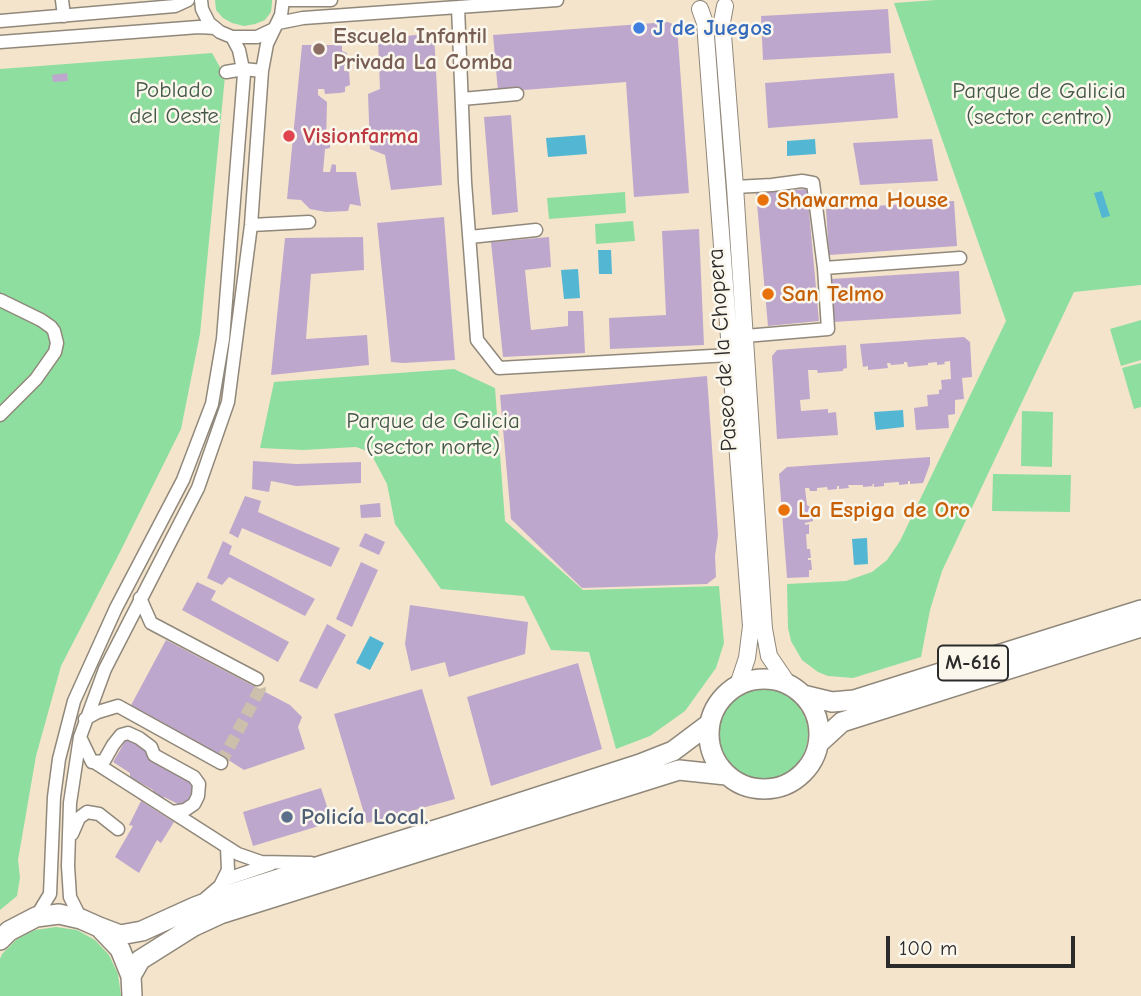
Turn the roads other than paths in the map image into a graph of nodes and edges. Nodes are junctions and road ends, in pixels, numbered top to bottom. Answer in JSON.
{"nodes":[{"id":1,"x":62,"y":0,"type":"edge"},
{"id":2,"x":188,"y":0,"type":"edge"},
{"id":3,"x":201,"y":0,"type":"edge"},
{"id":4,"x":283,"y":0,"type":"edge"},
{"id":5,"x":331,"y":0,"type":"edge"},
{"id":6,"x":557,"y":0,"type":"edge"},
{"id":7,"x":728,"y":3,"type":"edge"},
{"id":8,"x":694,"y":4,"type":"edge"},
{"id":9,"x":458,"y":7,"type":"junction"},
{"id":10,"x":64,"y":16,"type":"junction"},
{"id":11,"x":0,"y":21,"type":"edge"},
{"id":12,"x":276,"y":26,"type":"junction"},
{"id":13,"x":215,"y":28,"type":"junction"},
{"id":14,"x":232,"y":37,"type":"junction"},
{"id":15,"x":0,"y":42,"type":"edge"},
{"id":16,"x":244,"y":69,"type":"junction"},
{"id":17,"x":262,"y":71,"type":"junction"},
{"id":18,"x":226,"y":72,"type":"dead end"},
{"id":19,"x":517,"y":94,"type":"dead end"},
{"id":20,"x":462,"y":99,"type":"junction"},
{"id":21,"x":735,"y":187,"type":"junction"},
{"id":22,"x":309,"y":222,"type":"dead end"},
{"id":23,"x":251,"y":225,"type":"junction"},
{"id":24,"x":536,"y":230,"type":"dead end"},
{"id":25,"x":470,"y":237,"type":"junction"},
{"id":26,"x":960,"y":258,"type":"dead end"},
{"id":27,"x":824,"y":268,"type":"junction"},
{"id":28,"x":0,"y":300,"type":"edge"},
{"id":29,"x":745,"y":336,"type":"junction"},
{"id":30,"x":730,"y":355,"type":"junction"},
{"id":31,"x":0,"y":415,"type":"edge"},
{"id":32,"x":140,"y":598,"type":"junction"},
{"id":33,"x":1141,"y":610,"type":"edge"},
{"id":34,"x":1141,"y":627,"type":"edge"},
{"id":35,"x":257,"y":679,"type":"dead end"},
{"id":36,"x":738,"y":685,"type":"junction"},
{"id":37,"x":795,"y":690,"type":"junction"},
{"id":38,"x":85,"y":719,"type":"junction"},
{"id":39,"x":709,"y":724,"type":"junction"},
{"id":40,"x":80,"y":737,"type":"junction"},
{"id":41,"x":818,"y":744,"type":"junction"},
{"id":42,"x":94,"y":762,"type":"junction"},
{"id":43,"x":221,"y":763,"type":"dead end"},
{"id":44,"x":726,"y":775,"type":"junction"},
{"id":45,"x":173,"y":812,"type":"junction"},
{"id":46,"x":118,"y":829,"type":"dead end"},
{"id":47,"x":69,"y":840,"type":"junction"},
{"id":48,"x":227,"y":847,"type":"junction"},
{"id":49,"x":275,"y":863,"type":"junction"},
{"id":50,"x":325,"y":863,"type":"junction"},
{"id":51,"x":224,"y":880,"type":"junction"},
{"id":52,"x":195,"y":907,"type":"junction"},
{"id":53,"x":36,"y":917,"type":"junction"},
{"id":54,"x":90,"y":923,"type":"junction"},
{"id":55,"x":3,"y":934,"type":"edge"},
{"id":56,"x":132,"y":986,"type":"edge"}],
"edges":[{"from":1,"to":10,"type":"street"},
{"from":2,"to":10,"type":"street"},
{"from":3,"to":13,"type":"street"},
{"from":4,"to":5,"type":"street"},
{"from":4,"to":12,"type":"street"},
{"from":6,"to":9,"type":"street"},
{"from":7,"to":8,"type":"main road"},
{"from":7,"to":21,"type":"main road","name":"Paseo de la Chopera"},
{"from":8,"to":30,"type":"main road","name":"Paseo de la Chopera"},
{"from":9,"to":12,"type":"street"},
{"from":9,"to":20,"type":"street"},
{"from":10,"to":11,"type":"street"},
{"from":12,"to":14,"type":"street"},
{"from":12,"to":17,"type":"street"},
{"from":13,"to":14,"type":"street"},
{"from":13,"to":15,"type":"street"},
{"from":14,"to":16,"type":"street"},
{"from":16,"to":17,"type":"street"},
{"from":16,"to":18,"type":"street"},
{"from":16,"to":53,"type":"street"},
{"from":17,"to":23,"type":"street"},
{"from":19,"to":20,"type":"street"},
{"from":20,"to":25,"type":"street"},
{"from":21,"to":27,"type":"street"},
{"from":21,"to":29,"type":"main road","name":"Paseo de la Chopera"},
{"from":22,"to":23,"type":"street"},
{"from":23,"to":32,"type":"street"},
{"from":24,"to":25,"type":"street"},
{"from":25,"to":30,"type":"street"},
{"from":26,"to":27,"type":"street"},
{"from":27,"to":29,"type":"street"},
{"from":28,"to":31,"type":"street"},
{"from":29,"to":37,"type":"main road","name":"Paseo de la Chopera"},
{"from":30,"to":36,"type":"main road","name":"Paseo de la Chopera"},
{"from":32,"to":35,"type":"street"},
{"from":32,"to":38,"type":"street"},
{"from":33,"to":37,"type":"highway","number":"M-616"},
{"from":34,"to":41,"type":"highway","number":"M-616"},
{"from":36,"to":37,"type":"highway","number":"M-616"},
{"from":36,"to":39,"type":"highway"},
{"from":37,"to":41,"type":"highway"},
{"from":38,"to":40,"type":"street"},
{"from":38,"to":43,"type":"street"},
{"from":39,"to":44,"type":"highway"},
{"from":39,"to":50,"type":"highway"},
{"from":40,"to":42,"type":"street"},
{"from":40,"to":47,"type":"street"},
{"from":41,"to":44,"type":"highway","number":"M-616"},
{"from":42,"to":45,"type":"street"},
{"from":42,"to":45,"type":"street"},
{"from":44,"to":56,"type":"highway","number":"M-616"},
{"from":45,"to":48,"type":"street"},
{"from":46,"to":47,"type":"street"},
{"from":47,"to":54,"type":"street"},
{"from":48,"to":49,"type":"street"},
{"from":48,"to":51,"type":"street"},
{"from":49,"to":50,"type":"street"},
{"from":49,"to":51,"type":"street"},
{"from":50,"to":52,"type":"highway"},
{"from":51,"to":52,"type":"street"},
{"from":52,"to":54,"type":"highway"},
{"from":53,"to":54,"type":"highway"},
{"from":53,"to":55,"type":"highway"},
{"from":54,"to":56,"type":"highway","number":"M-616"}]}
